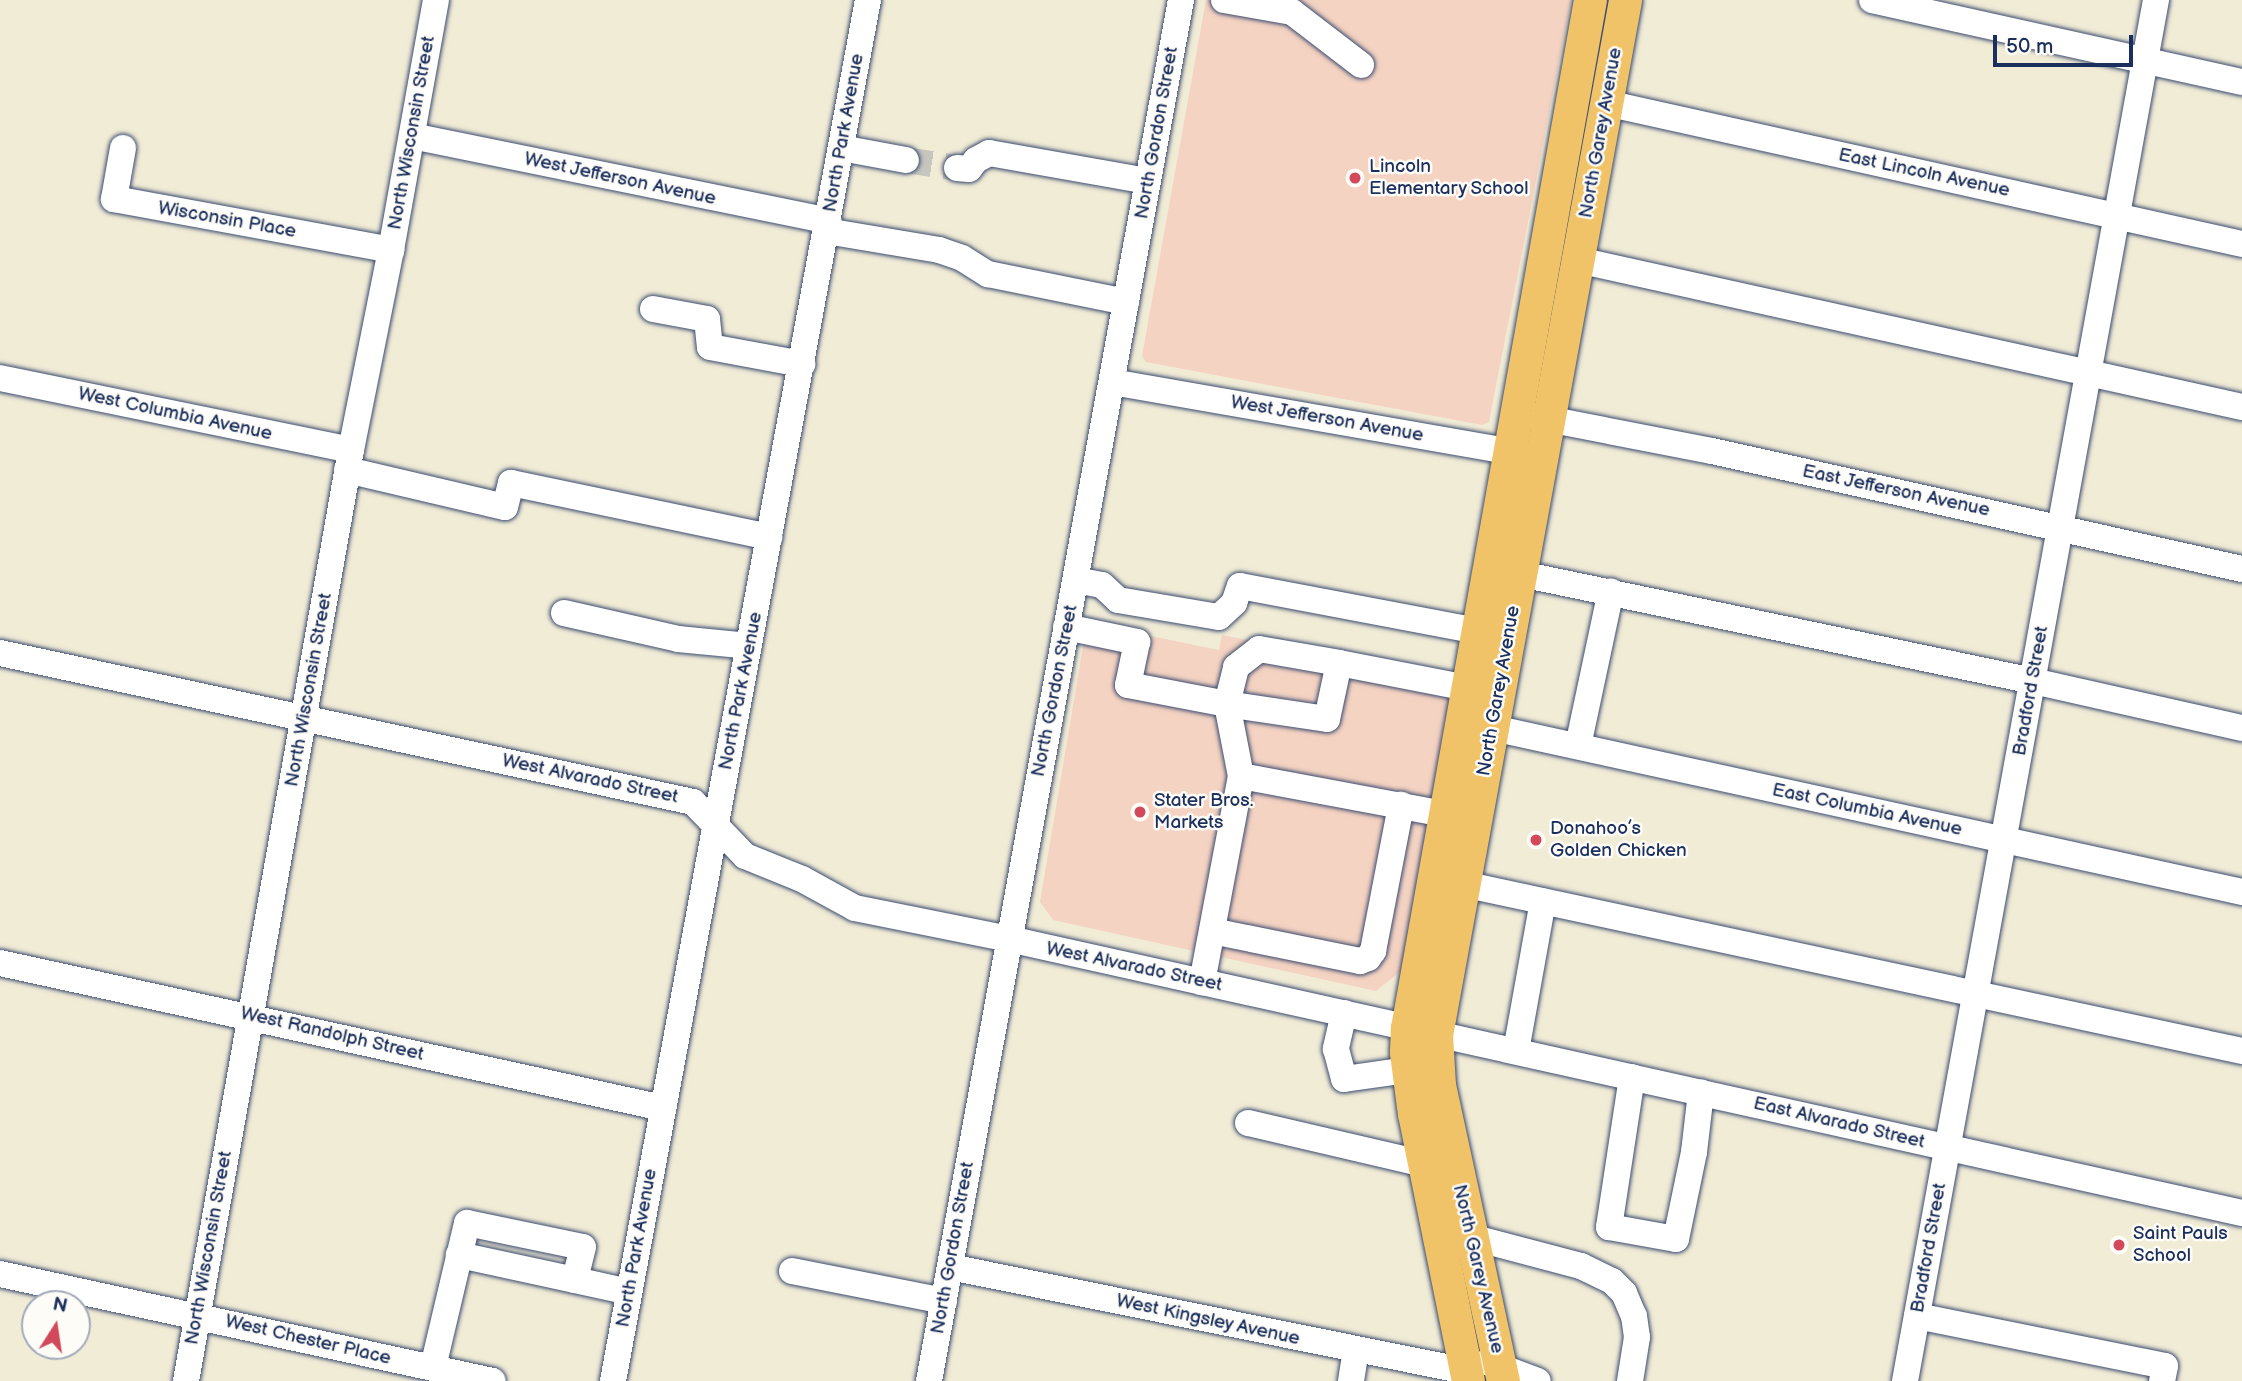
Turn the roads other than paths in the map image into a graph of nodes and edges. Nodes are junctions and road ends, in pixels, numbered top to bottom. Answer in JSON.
{"nodes":[{"id":1,"x":436,"y":0,"type":"edge"},
{"id":2,"x":868,"y":0,"type":"edge"},
{"id":3,"x":1181,"y":0,"type":"edge"},
{"id":4,"x":1224,"y":0,"type":"edge"},
{"id":5,"x":1590,"y":0,"type":"edge"},
{"id":6,"x":1625,"y":0,"type":"edge"},
{"id":7,"x":1872,"y":0,"type":"edge"},
{"id":8,"x":2156,"y":0,"type":"edge"},
{"id":9,"x":2145,"y":60,"type":"junction"},
{"id":10,"x":1361,"y":65,"type":"dead end"},
{"id":11,"x":2242,"y":82,"type":"edge"},
{"id":12,"x":1606,"y":103,"type":"junction"},
{"id":13,"x":412,"y":136,"type":"junction"},
{"id":14,"x":123,"y":148,"type":"dead end"},
{"id":15,"x":841,"y":148,"type":"junction"},
{"id":16,"x":906,"y":160,"type":"tunnel mouth"},
{"id":17,"x":957,"y":168,"type":"tunnel mouth"},
{"id":18,"x":1148,"y":181,"type":"junction"},
{"id":19,"x":2118,"y":216,"type":"junction"},
{"id":20,"x":827,"y":226,"type":"junction"},
{"id":21,"x":2242,"y":244,"type":"edge"},
{"id":22,"x":391,"y":250,"type":"junction"},
{"id":23,"x":1578,"y":260,"type":"junction"},
{"id":24,"x":1126,"y":302,"type":"junction"},
{"id":25,"x":653,"y":309,"type":"dead end"},
{"id":26,"x":802,"y":364,"type":"junction"},
{"id":27,"x":2089,"y":373,"type":"junction"},
{"id":28,"x":0,"y":378,"type":"edge"},
{"id":29,"x":1112,"y":382,"type":"junction"},
{"id":30,"x":2242,"y":407,"type":"edge"},
{"id":31,"x":1516,"y":413,"type":"junction"},
{"id":32,"x":1548,"y":419,"type":"junction"},
{"id":33,"x":1508,"y":451,"type":"junction"},
{"id":34,"x":1542,"y":457,"type":"junction"},
{"id":35,"x":349,"y":460,"type":"junction"},
{"id":36,"x":2061,"y":526,"type":"junction"},
{"id":37,"x":769,"y":537,"type":"junction"},
{"id":38,"x":2242,"y":569,"type":"edge"},
{"id":39,"x":1521,"y":574,"type":"junction"},
{"id":40,"x":1076,"y":580,"type":"junction"},
{"id":41,"x":1611,"y":591,"type":"junction"},
{"id":42,"x":564,"y":613,"type":"dead end"},
{"id":43,"x":1066,"y":627,"type":"junction"},
{"id":44,"x":1478,"y":631,"type":"junction"},
{"id":45,"x":749,"y":646,"type":"junction"},
{"id":46,"x":0,"y":653,"type":"edge"},
{"id":47,"x":1339,"y":663,"type":"junction"},
{"id":48,"x":2033,"y":681,"type":"junction"},
{"id":49,"x":1468,"y":688,"type":"junction"},
{"id":50,"x":1227,"y":704,"type":"junction"},
{"id":51,"x":304,"y":716,"type":"junction"},
{"id":52,"x":1493,"y":728,"type":"junction"},
{"id":53,"x":2242,"y":728,"type":"edge"},
{"id":54,"x":1578,"y":746,"type":"junction"},
{"id":55,"x":1241,"y":776,"type":"junction"},
{"id":56,"x":1401,"y":805,"type":"junction"},
{"id":57,"x":1445,"y":814,"type":"junction"},
{"id":58,"x":716,"y":825,"type":"junction"},
{"id":59,"x":2004,"y":840,"type":"junction"},
{"id":60,"x":1463,"y":884,"type":"junction"},
{"id":61,"x":2242,"y":892,"type":"edge"},
{"id":62,"x":1544,"y":901,"type":"junction"},
{"id":63,"x":1212,"y":931,"type":"junction"},
{"id":64,"x":1009,"y":939,"type":"junction"},
{"id":65,"x":0,"y":963,"type":"edge"},
{"id":66,"x":1202,"y":982,"type":"junction"},
{"id":67,"x":1976,"y":993,"type":"junction"},
{"id":68,"x":1344,"y":1013,"type":"junction"},
{"id":69,"x":250,"y":1015,"type":"junction"},
{"id":70,"x":1422,"y":1031,"type":"junction"},
{"id":71,"x":1516,"y":1051,"type":"junction"},
{"id":72,"x":2242,"y":1051,"type":"edge"},
{"id":73,"x":1408,"y":1070,"type":"junction"},
{"id":74,"x":1632,"y":1077,"type":"junction"},
{"id":75,"x":1701,"y":1092,"type":"junction"},
{"id":76,"x":663,"y":1108,"type":"junction"},
{"id":77,"x":1248,"y":1123,"type":"dead end"},
{"id":78,"x":1947,"y":1147,"type":"junction"},
{"id":79,"x":1424,"y":1164,"type":"junction"},
{"id":80,"x":2242,"y":1213,"type":"edge"},
{"id":81,"x":1471,"y":1237,"type":"junction"},
{"id":82,"x":950,"y":1267,"type":"junction"},
{"id":83,"x":1445,"y":1270,"type":"junction"},
{"id":84,"x":792,"y":1271,"type":"dead end"},
{"id":85,"x":0,"y":1274,"type":"edge"},
{"id":86,"x":629,"y":1292,"type":"junction"},
{"id":87,"x":944,"y":1301,"type":"junction"},
{"id":88,"x":198,"y":1315,"type":"junction"},
{"id":89,"x":1917,"y":1316,"type":"junction"},
{"id":90,"x":1356,"y":1350,"type":"junction"},
{"id":91,"x":433,"y":1367,"type":"junction"},
{"id":92,"x":1434,"y":1373,"type":"edge"},
{"id":93,"x":1502,"y":1375,"type":"edge"},
{"id":94,"x":1467,"y":1376,"type":"edge"},
{"id":95,"x":186,"y":1381,"type":"edge"},
{"id":96,"x":493,"y":1381,"type":"edge"},
{"id":97,"x":613,"y":1381,"type":"edge"},
{"id":98,"x":929,"y":1381,"type":"edge"},
{"id":99,"x":1350,"y":1381,"type":"edge"},
{"id":100,"x":1538,"y":1381,"type":"edge"},
{"id":101,"x":1630,"y":1381,"type":"edge"},
{"id":102,"x":1905,"y":1381,"type":"edge"},
{"id":103,"x":2162,"y":1381,"type":"edge"}],
"edges":[{"from":1,"to":13,"type":"street","name":"North Wisconsin Street"},
{"from":2,"to":15,"type":"street","name":"North Park Avenue"},
{"from":3,"to":18,"type":"street","name":"North Gordon Street"},
{"from":4,"to":10,"type":"street"},
{"from":5,"to":31,"type":"main road","name":"North Garey Avenue"},
{"from":6,"to":12,"type":"main road","name":"North Garey Avenue"},
{"from":7,"to":9,"type":"street"},
{"from":8,"to":9,"type":"street","name":"Bradford Street"},
{"from":9,"to":11,"type":"street"},
{"from":9,"to":19,"type":"street","name":"Bradford Street"},
{"from":12,"to":19,"type":"street","name":"East Lincoln Avenue"},
{"from":12,"to":23,"type":"main road","name":"North Garey Avenue"},
{"from":13,"to":20,"type":"street","name":"West Jefferson Avenue"},
{"from":13,"to":22,"type":"street","name":"North Wisconsin Street"},
{"from":14,"to":22,"type":"street","name":"Wisconsin Place"},
{"from":15,"to":16,"type":"street"},
{"from":15,"to":20,"type":"street","name":"North Park Avenue"},
{"from":17,"to":18,"type":"street"},
{"from":18,"to":24,"type":"street","name":"North Gordon Street"},
{"from":19,"to":21,"type":"street","name":"East Lincoln Avenue"},
{"from":19,"to":27,"type":"street","name":"Bradford Street"},
{"from":20,"to":24,"type":"street","name":"West Jefferson Avenue"},
{"from":20,"to":26,"type":"street","name":"North Park Avenue"},
{"from":22,"to":35,"type":"street","name":"North Wisconsin Street"},
{"from":23,"to":27,"type":"street"},
{"from":23,"to":32,"type":"main road","name":"North Garey Avenue"},
{"from":24,"to":29,"type":"street","name":"North Gordon Street"},
{"from":25,"to":26,"type":"street"},
{"from":26,"to":37,"type":"street","name":"North Park Avenue"},
{"from":27,"to":30,"type":"street"},
{"from":27,"to":36,"type":"street","name":"Bradford Street"},
{"from":28,"to":35,"type":"street","name":"West Columbia Avenue"},
{"from":29,"to":33,"type":"street","name":"West Jefferson Avenue"},
{"from":29,"to":40,"type":"street","name":"North Gordon Street"},
{"from":31,"to":32,"type":"street","name":"East Jefferson Avenue"},
{"from":31,"to":33,"type":"main road","name":"North Garey Avenue"},
{"from":32,"to":34,"type":"main road","name":"North Garey Avenue"},
{"from":32,"to":36,"type":"street","name":"East Jefferson Avenue"},
{"from":33,"to":34,"type":"street","name":"West Jefferson Avenue"},
{"from":33,"to":44,"type":"main road","name":"North Garey Avenue"},
{"from":34,"to":39,"type":"main road","name":"North Garey Avenue"},
{"from":35,"to":37,"type":"street","name":"West Columbia Avenue"},
{"from":35,"to":51,"type":"street","name":"North Wisconsin Street"},
{"from":36,"to":38,"type":"street","name":"East Jefferson Avenue"},
{"from":36,"to":48,"type":"street","name":"Bradford Street"},
{"from":37,"to":45,"type":"street","name":"North Park Avenue"},
{"from":39,"to":41,"type":"street"},
{"from":39,"to":52,"type":"main road","name":"North Garey Avenue"},
{"from":40,"to":43,"type":"street","name":"North Gordon Street"},
{"from":40,"to":44,"type":"street"},
{"from":41,"to":48,"type":"street"},
{"from":41,"to":54,"type":"street"},
{"from":42,"to":45,"type":"street"},
{"from":43,"to":50,"type":"street"},
{"from":43,"to":64,"type":"street","name":"North Gordon Street"},
{"from":44,"to":49,"type":"main road","name":"North Garey Avenue"},
{"from":45,"to":58,"type":"street","name":"North Park Avenue"},
{"from":46,"to":51,"type":"street","name":"West Alvarado Street"},
{"from":47,"to":49,"type":"street"},
{"from":47,"to":50,"type":"street"},
{"from":47,"to":50,"type":"street"},
{"from":48,"to":53,"type":"street"},
{"from":48,"to":59,"type":"street","name":"Bradford Street"},
{"from":49,"to":57,"type":"main road","name":"North Garey Avenue"},
{"from":50,"to":55,"type":"street"},
{"from":51,"to":58,"type":"street","name":"West Alvarado Street"},
{"from":51,"to":69,"type":"street","name":"North Wisconsin Street"},
{"from":52,"to":54,"type":"street","name":"East Columbia Avenue"},
{"from":52,"to":60,"type":"main road","name":"North Garey Avenue"},
{"from":54,"to":59,"type":"street","name":"East Columbia Avenue"},
{"from":55,"to":56,"type":"street"},
{"from":55,"to":63,"type":"street"},
{"from":56,"to":57,"type":"street"},
{"from":56,"to":63,"type":"street"},
{"from":57,"to":70,"type":"main road","name":"North Garey Avenue"},
{"from":58,"to":64,"type":"street","name":"West Alvarado Street"},
{"from":58,"to":76,"type":"street","name":"North Park Avenue"},
{"from":59,"to":61,"type":"street","name":"East Columbia Avenue"},
{"from":59,"to":67,"type":"street","name":"Bradford Street"},
{"from":60,"to":62,"type":"street"},
{"from":60,"to":70,"type":"main road","name":"North Garey Avenue"},
{"from":62,"to":67,"type":"street"},
{"from":62,"to":71,"type":"street"},
{"from":63,"to":66,"type":"street"},
{"from":64,"to":66,"type":"street","name":"West Alvarado Street"},
{"from":64,"to":82,"type":"street","name":"North Gordon Street"},
{"from":65,"to":69,"type":"street","name":"West Randolph Street"},
{"from":66,"to":68,"type":"street","name":"West Alvarado Street"},
{"from":67,"to":72,"type":"street"},
{"from":67,"to":78,"type":"street","name":"Bradford Street"},
{"from":68,"to":70,"type":"street","name":"West Alvarado Street"},
{"from":68,"to":73,"type":"street"},
{"from":69,"to":76,"type":"street","name":"West Randolph Street"},
{"from":69,"to":88,"type":"street","name":"North Wisconsin Street"},
{"from":70,"to":71,"type":"street","name":"East Alvarado Street"},
{"from":70,"to":73,"type":"main road","name":"North Garey Avenue"},
{"from":70,"to":81,"type":"main road","name":"North Garey Avenue"},
{"from":71,"to":74,"type":"street","name":"East Alvarado Street"},
{"from":73,"to":79,"type":"main road","name":"North Garey Avenue"},
{"from":74,"to":75,"type":"street","name":"East Alvarado Street"},
{"from":74,"to":75,"type":"street"},
{"from":75,"to":78,"type":"street","name":"East Alvarado Street"},
{"from":76,"to":86,"type":"street","name":"North Park Avenue"},
{"from":77,"to":79,"type":"street"},
{"from":78,"to":80,"type":"street","name":"East Alvarado Street"},
{"from":78,"to":89,"type":"street","name":"Bradford Street"},
{"from":79,"to":83,"type":"main road","name":"North Garey Avenue"},
{"from":81,"to":93,"type":"main road","name":"North Garey Avenue"},
{"from":81,"to":101,"type":"street"},
{"from":82,"to":87,"type":"street","name":"North Gordon Street"},
{"from":82,"to":90,"type":"street","name":"West Kingsley Avenue"},
{"from":83,"to":93,"type":"street"},
{"from":83,"to":94,"type":"main road","name":"North Garey Avenue"},
{"from":84,"to":87,"type":"street"},
{"from":85,"to":88,"type":"street","name":"West Chester Place"},
{"from":86,"to":91,"type":"street"},
{"from":86,"to":97,"type":"street","name":"North Park Avenue"},
{"from":87,"to":98,"type":"street","name":"North Gordon Street"},
{"from":88,"to":91,"type":"street","name":"West Chester Place"},
{"from":88,"to":95,"type":"street","name":"North Wisconsin Street"},
{"from":89,"to":102,"type":"street","name":"Bradford Street"},
{"from":89,"to":103,"type":"street"},
{"from":90,"to":92,"type":"street","name":"West Kingsley Avenue"},
{"from":90,"to":99,"type":"street"},
{"from":91,"to":96,"type":"street","name":"West Chester Place"},
{"from":92,"to":94,"type":"street","name":"West Kingsley Avenue"},
{"from":93,"to":100,"type":"street"}]}
